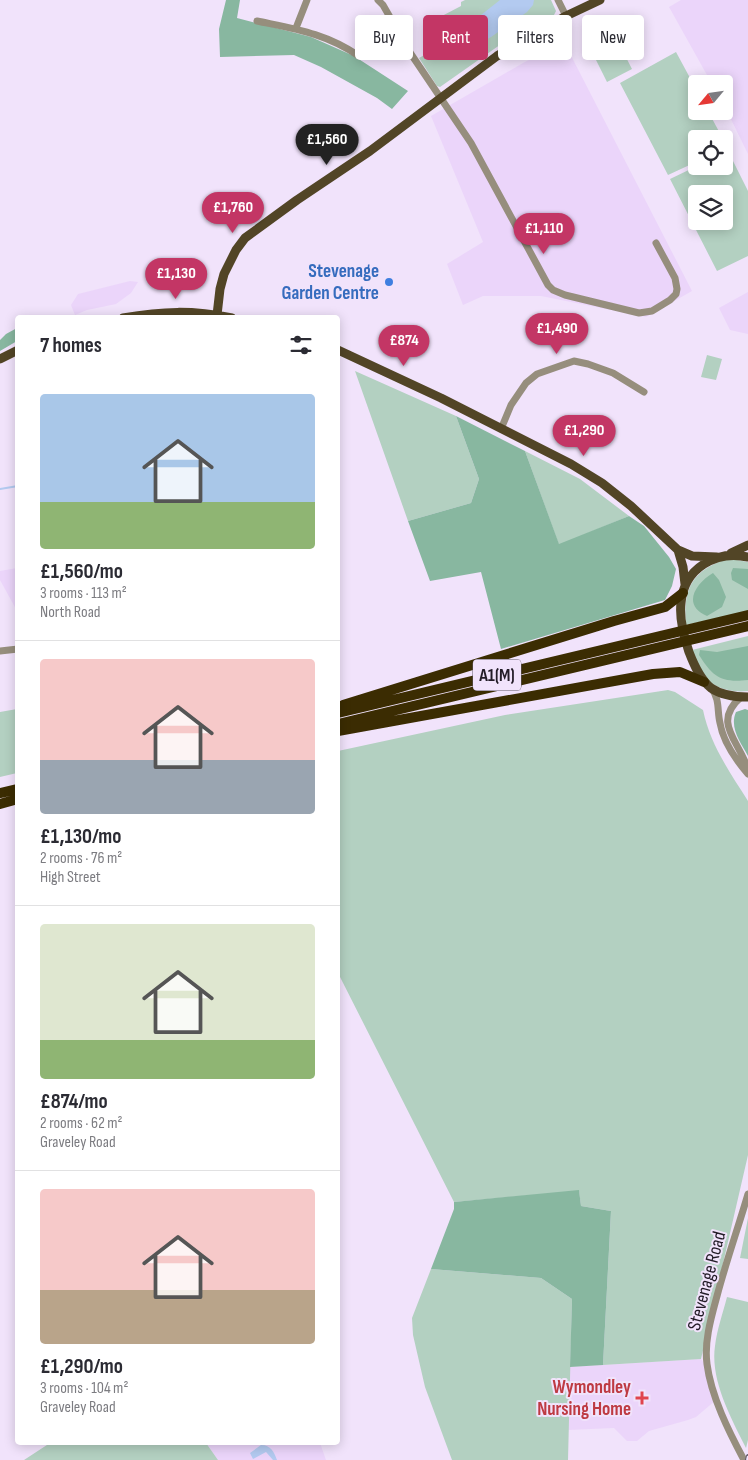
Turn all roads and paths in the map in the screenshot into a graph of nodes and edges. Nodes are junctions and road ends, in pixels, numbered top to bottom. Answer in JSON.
{"nodes":[{"id":1,"x":307,"y":0,"type":"edge"},
{"id":2,"x":391,"y":0,"type":"edge"},
{"id":3,"x":558,"y":0,"type":"edge"},
{"id":4,"x":600,"y":0,"type":"edge"},
{"id":5,"x":380,"y":2,"type":"edge"},
{"id":6,"x":566,"y":15,"type":"edge"},
{"id":7,"x":568,"y":15,"type":"edge"},
{"id":8,"x":256,"y":21,"type":"dead end"},
{"id":9,"x":296,"y":28,"type":"junction"},
{"id":10,"x":355,"y":53,"type":"edge"},
{"id":11,"x":498,"y":55,"type":"edge"},
{"id":12,"x":441,"y":98,"type":"junction"},
{"id":13,"x":656,"y":243,"type":"dead end"},
{"id":14,"x":139,"y":315,"type":"edge"},
{"id":15,"x":217,"y":315,"type":"joint"},
{"id":16,"x":340,"y":351,"type":"edge"},
{"id":17,"x":15,"y":352,"type":"edge"},
{"id":18,"x":0,"y":359,"type":"edge"},
{"id":19,"x":644,"y":392,"type":"dead end"},
{"id":20,"x":501,"y":429,"type":"junction"},
{"id":21,"x":748,"y":545,"type":"edge"},
{"id":22,"x":678,"y":550,"type":"junction"},
{"id":23,"x":720,"y":556,"type":"junction"},
{"id":24,"x":748,"y":557,"type":"edge"},
{"id":25,"x":684,"y":590,"type":"junction"},
{"id":26,"x":748,"y":615,"type":"edge"},
{"id":27,"x":748,"y":626,"type":"edge"},
{"id":28,"x":702,"y":632,"type":"junction"},
{"id":29,"x":658,"y":642,"type":"junction"},
{"id":30,"x":15,"y":649,"type":"edge"},
{"id":31,"x":0,"y":651,"type":"edge"},
{"id":32,"x":708,"y":685,"type":"junction"},
{"id":33,"x":746,"y":697,"type":"edge"},
{"id":34,"x":340,"y":706,"type":"edge"},
{"id":35,"x":340,"y":713,"type":"edge"},
{"id":36,"x":340,"y":723,"type":"edge"},
{"id":37,"x":340,"y":731,"type":"edge"},
{"id":38,"x":748,"y":772,"type":"edge"},
{"id":39,"x":15,"y":790,"type":"edge"},
{"id":40,"x":0,"y":793,"type":"edge"},
{"id":41,"x":15,"y":800,"type":"edge"},
{"id":42,"x":0,"y":804,"type":"edge"},
{"id":43,"x":748,"y":1194,"type":"edge"},
{"id":44,"x":744,"y":1460,"type":"edge"}],
"edges":[{"from":1,"to":9,"type":"street"},
{"from":2,"to":5,"type":"street"},
{"from":3,"to":6,"type":"street"},
{"from":4,"to":7,"type":"main road"},
{"from":5,"to":12,"type":"street"},
{"from":8,"to":9,"type":"street"},
{"from":9,"to":10,"type":"street"},
{"from":11,"to":12,"type":"main road"},
{"from":12,"to":13,"type":"street"},
{"from":12,"to":15,"type":"main road"},
{"from":14,"to":15,"type":"main road"},
{"from":16,"to":20,"type":"main road"},
{"from":17,"to":18,"type":"main road"},
{"from":19,"to":20,"type":"street"},
{"from":20,"to":22,"type":"main road"},
{"from":21,"to":23,"type":"main road"},
{"from":22,"to":23,"type":"main road"},
{"from":22,"to":25,"type":"main road"},
{"from":23,"to":24,"type":"main road"},
{"from":23,"to":25,"type":"main road"},
{"from":25,"to":32,"type":"main road"},
{"from":25,"to":34,"type":"highway"},
{"from":26,"to":28,"type":"highway","number":"A1(M)"},
{"from":27,"to":28,"type":"highway","number":"A1(M)"},
{"from":28,"to":29,"type":"highway","number":"A1(M)"},
{"from":29,"to":35,"type":"highway","number":"A1(M)"},
{"from":29,"to":36,"type":"highway","number":"A1(M)"},
{"from":30,"to":31,"type":"street"},
{"from":32,"to":33,"type":"main road"},
{"from":32,"to":37,"type":"highway"},
{"from":32,"to":38,"type":"street"},
{"from":33,"to":38,"type":"street"},
{"from":39,"to":40,"type":"highway"},
{"from":41,"to":42,"type":"highway"},
{"from":43,"to":44,"type":"street","name":"Stevenage Road"}]}
